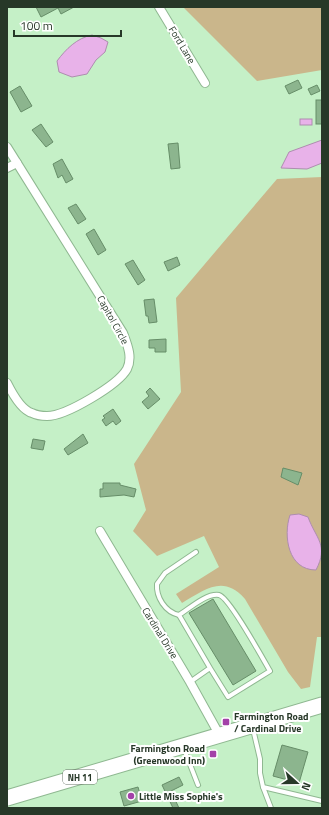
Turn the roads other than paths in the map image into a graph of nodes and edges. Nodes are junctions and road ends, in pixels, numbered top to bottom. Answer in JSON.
{"nodes":[{"id":1,"x":159,"y":7,"type":"edge"},
{"id":2,"x":205,"y":83,"type":"dead end"},
{"id":3,"x":7,"y":146,"type":"edge"},
{"id":4,"x":17,"y":163,"type":"junction"},
{"id":5,"x":7,"y":168,"type":"edge"},
{"id":6,"x":7,"y":383,"type":"edge"},
{"id":7,"x":100,"y":531,"type":"dead end"},
{"id":8,"x":196,"y":552,"type":"dead end"},
{"id":9,"x":179,"y":615,"type":"junction"},
{"id":10,"x":210,"y":668,"type":"junction"},
{"id":11,"x":190,"y":682,"type":"junction"},
{"id":12,"x":322,"y":705,"type":"edge"},
{"id":13,"x":252,"y":726,"type":"junction"},
{"id":14,"x":220,"y":736,"type":"junction"},
{"id":15,"x":183,"y":747,"type":"junction"},
{"id":16,"x":198,"y":785,"type":"dead end"},
{"id":17,"x":263,"y":788,"type":"junction"},
{"id":18,"x":7,"y":798,"type":"edge"},
{"id":19,"x":322,"y":801,"type":"edge"},
{"id":20,"x":271,"y":808,"type":"edge"}],
"edges":[{"from":1,"to":2,"type":"street","name":"Ford Lane"},
{"from":3,"to":4,"type":"street","name":"Capitol Circle"},
{"from":4,"to":5,"type":"street"},
{"from":4,"to":6,"type":"street","name":"Capitol Circle"},
{"from":7,"to":11,"type":"street","name":"Cardinal Drive"},
{"from":8,"to":9,"type":"lane"},
{"from":9,"to":10,"type":"lane"},
{"from":9,"to":10,"type":"lane"},
{"from":10,"to":11,"type":"lane"},
{"from":11,"to":14,"type":"street","name":"Cardinal Drive"},
{"from":12,"to":13,"type":"highway","number":"NH 11"},
{"from":13,"to":14,"type":"highway","number":"NH 11"},
{"from":13,"to":17,"type":"lane"},
{"from":14,"to":15,"type":"highway","number":"NH 11"},
{"from":15,"to":16,"type":"lane"},
{"from":15,"to":18,"type":"highway","number":"NH 11"},
{"from":17,"to":19,"type":"lane"},
{"from":17,"to":20,"type":"lane"}]}
